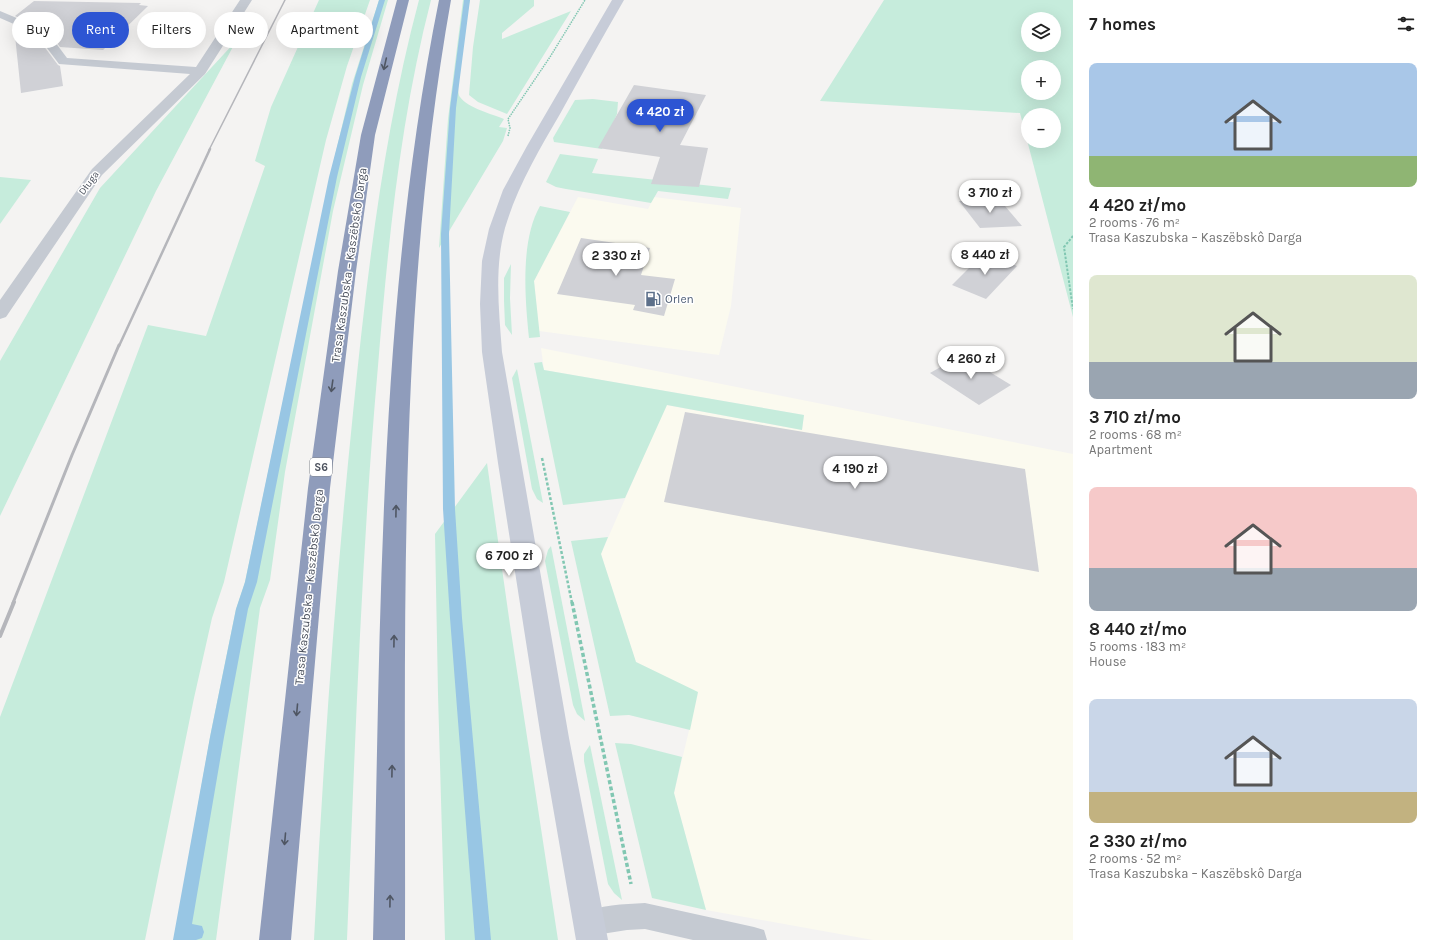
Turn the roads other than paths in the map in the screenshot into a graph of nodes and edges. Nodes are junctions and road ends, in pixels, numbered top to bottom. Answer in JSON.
{"nodes":[{"id":1,"x":246,"y":0,"type":"edge"},
{"id":2,"x":403,"y":0,"type":"edge"},
{"id":3,"x":445,"y":0,"type":"edge"},
{"id":4,"x":618,"y":0,"type":"edge"},
{"id":5,"x":0,"y":14,"type":"edge"},
{"id":6,"x":200,"y":71,"type":"junction"},
{"id":7,"x":0,"y":313,"type":"edge"},
{"id":8,"x":591,"y":932,"type":"edge"},
{"id":9,"x":275,"y":940,"type":"edge"},
{"id":10,"x":389,"y":940,"type":"edge"},
{"id":11,"x":754,"y":940,"type":"edge"}],
"edges":[{"from":1,"to":6,"type":"street","name":"Długa"},
{"from":2,"to":9,"type":"highway","name":"Trasa Kaszubska – Kaszëbskô Darga","number":"S6","one_way":true},
{"from":10,"to":3,"type":"highway","one_way":true},
{"from":4,"to":8,"type":"street"},
{"from":5,"to":6,"type":"street"},
{"from":6,"to":7,"type":"street","name":"Długa"},
{"from":8,"to":11,"type":"lane"}]}
